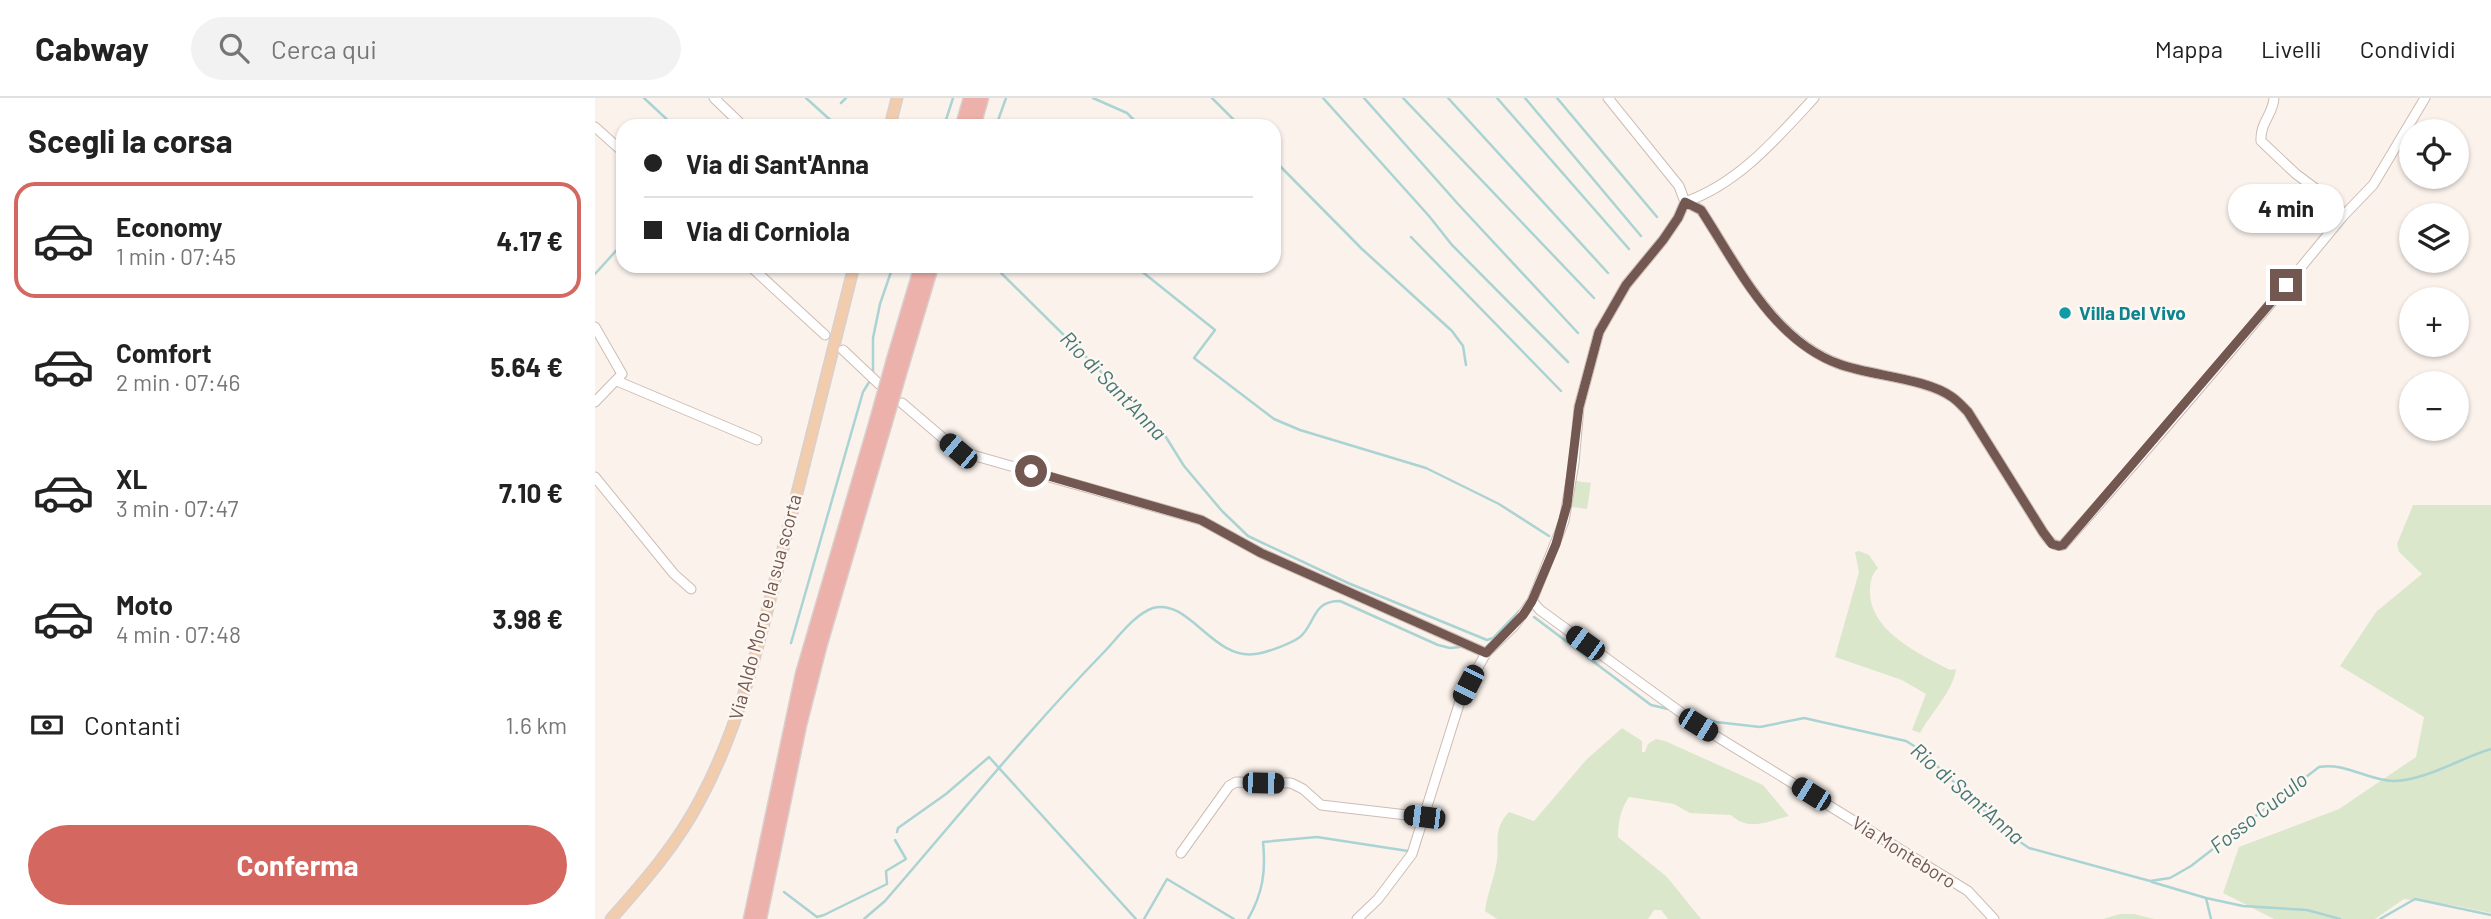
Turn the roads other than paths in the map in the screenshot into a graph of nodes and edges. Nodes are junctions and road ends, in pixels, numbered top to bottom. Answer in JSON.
{"nodes":[{"id":1,"x":714,"y":98,"type":"edge"},
{"id":2,"x":897,"y":98,"type":"edge"},
{"id":3,"x":971,"y":98,"type":"edge"},
{"id":4,"x":982,"y":98,"type":"edge"},
{"id":5,"x":1608,"y":98,"type":"edge"},
{"id":6,"x":1814,"y":98,"type":"edge"},
{"id":7,"x":2274,"y":98,"type":"edge"},
{"id":8,"x":2425,"y":98,"type":"edge"},
{"id":9,"x":736,"y":119,"type":"edge"},
{"id":10,"x":892,"y":119,"type":"edge"},
{"id":11,"x":964,"y":119,"type":"edge"},
{"id":12,"x":976,"y":119,"type":"edge"},
{"id":13,"x":595,"y":127,"type":"edge"},
{"id":14,"x":616,"y":146,"type":"edge"},
{"id":15,"x":1685,"y":202,"type":"junction"},
{"id":16,"x":2344,"y":215,"type":"junction"},
{"id":17,"x":758,"y":273,"type":"edge"},
{"id":18,"x":852,"y":273,"type":"edge"},
{"id":19,"x":919,"y":273,"type":"edge"},
{"id":20,"x":930,"y":273,"type":"edge"},
{"id":21,"x":595,"y":327,"type":"edge"},
{"id":22,"x":825,"y":335,"type":"dead end"},
{"id":23,"x":843,"y":350,"type":"dead end"},
{"id":24,"x":898,"y":362,"type":"junction"},
{"id":25,"x":874,"y":379,"type":"dead end"},
{"id":26,"x":617,"y":381,"type":"junction"},
{"id":27,"x":595,"y":402,"type":"edge"},
{"id":28,"x":902,"y":403,"type":"dead end"},
{"id":29,"x":880,"y":423,"type":"junction"},
{"id":30,"x":757,"y":440,"type":"dead end"},
{"id":31,"x":595,"y":477,"type":"edge"},
{"id":32,"x":691,"y":589,"type":"dead end"},
{"id":33,"x":1532,"y":601,"type":"junction"},
{"id":34,"x":1486,"y":653,"type":"junction"},
{"id":35,"x":1424,"y":817,"type":"junction"},
{"id":36,"x":1181,"y":853,"type":"dead end"},
{"id":37,"x":611,"y":919,"type":"edge"},
{"id":38,"x":748,"y":919,"type":"edge"},
{"id":39,"x":760,"y":919,"type":"edge"},
{"id":40,"x":1357,"y":919,"type":"edge"},
{"id":41,"x":1994,"y":919,"type":"edge"}],
"edges":[{"from":1,"to":9,"type":"street"},
{"from":2,"to":10,"type":"main road"},
{"from":3,"to":11,"type":"highway"},
{"from":4,"to":12,"type":"highway"},
{"from":5,"to":15,"type":"street"},
{"from":6,"to":15,"type":"street"},
{"from":7,"to":16,"type":"street"},
{"from":8,"to":16,"type":"street"},
{"from":13,"to":14,"type":"street"},
{"from":15,"to":16,"type":"street"},
{"from":15,"to":33,"type":"street"},
{"from":17,"to":22,"type":"street"},
{"from":18,"to":37,"type":"main road","name":"Via Aldo Moro e la sua scorta"},
{"from":19,"to":24,"type":"highway"},
{"from":20,"to":24,"type":"highway"},
{"from":21,"to":26,"type":"street"},
{"from":23,"to":25,"type":"street"},
{"from":24,"to":29,"type":"highway","bridge":true},
{"from":26,"to":27,"type":"street"},
{"from":26,"to":30,"type":"street"},
{"from":28,"to":34,"type":"street"},
{"from":29,"to":38,"type":"highway"},
{"from":29,"to":39,"type":"highway"},
{"from":31,"to":32,"type":"street"},
{"from":33,"to":34,"type":"street"},
{"from":33,"to":41,"type":"street","name":"Via Monteboro"},
{"from":34,"to":35,"type":"street"},
{"from":35,"to":36,"type":"street"},
{"from":35,"to":40,"type":"street"}]}
